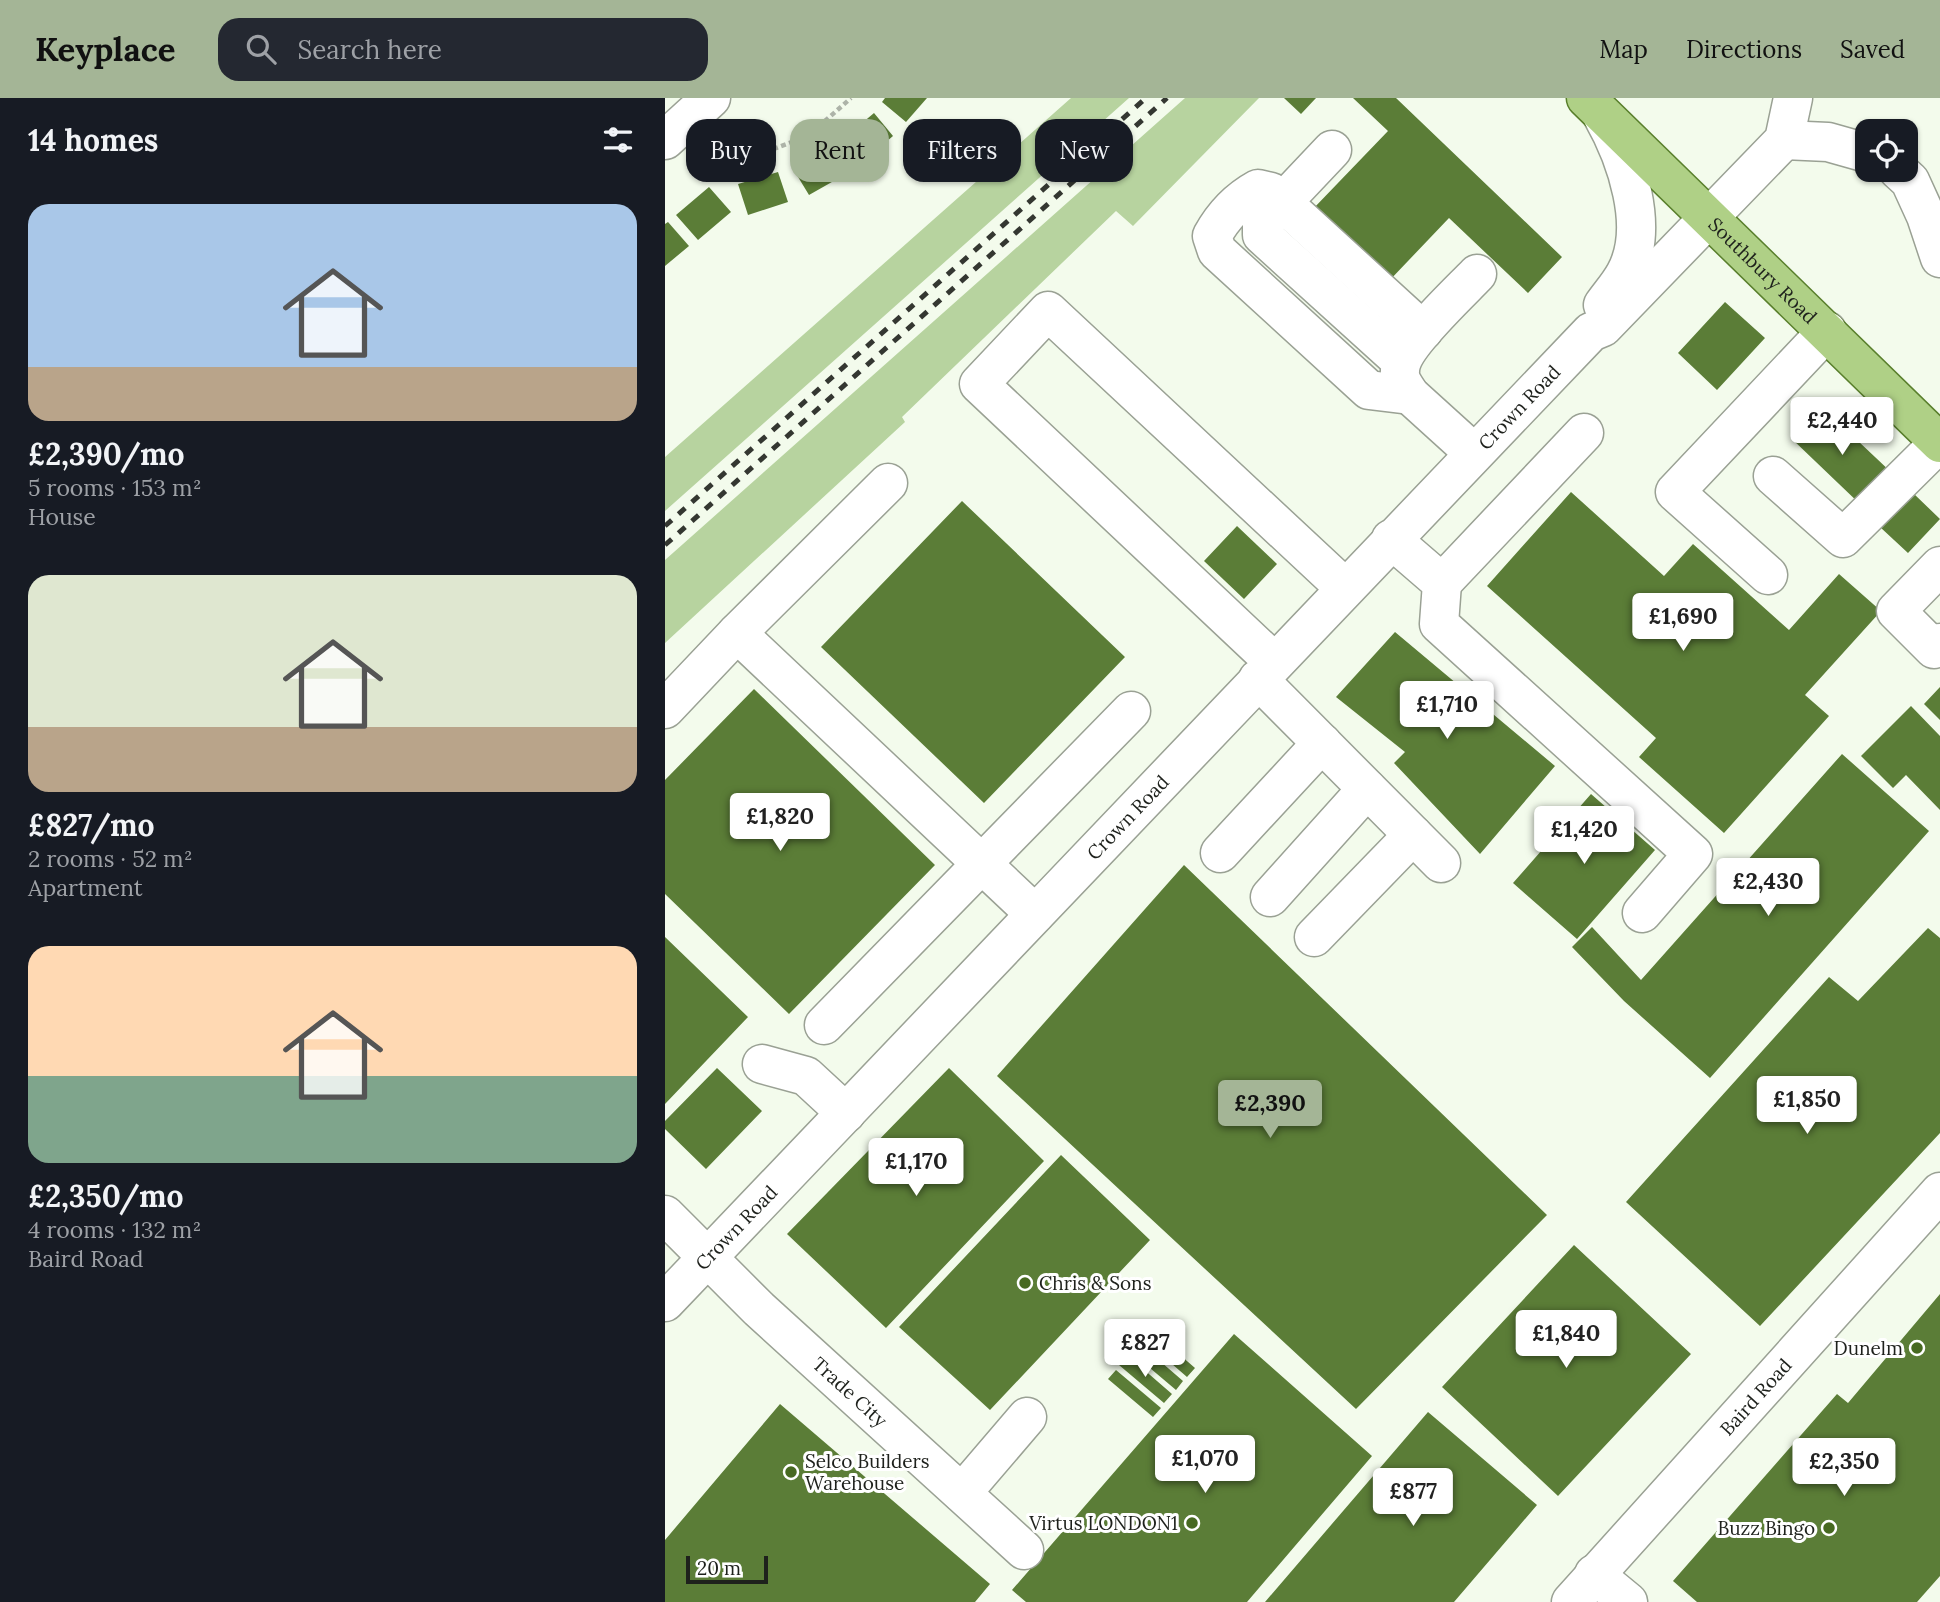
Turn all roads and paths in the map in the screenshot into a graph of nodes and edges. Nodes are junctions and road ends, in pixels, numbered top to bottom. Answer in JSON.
{"nodes":[{"id":1,"x":711,"y":98,"type":"edge"},
{"id":2,"x":851,"y":98,"type":"edge"},
{"id":3,"x":1793,"y":98,"type":"edge"},
{"id":4,"x":1592,"y":104,"type":"edge"},
{"id":5,"x":1784,"y":140,"type":"junction"},
{"id":6,"x":677,"y":145,"type":"edge"},
{"id":7,"x":1332,"y":150,"type":"dead end"},
{"id":8,"x":1855,"y":150,"type":"edge"},
{"id":9,"x":1910,"y":182,"type":"edge"},
{"id":10,"x":1283,"y":202,"type":"junction"},
{"id":11,"x":1709,"y":217,"type":"junction"},
{"id":12,"x":1940,"y":258,"type":"edge"},
{"id":13,"x":1477,"y":274,"type":"dead end"},
{"id":14,"x":1626,"y":274,"type":"junction"},
{"id":15,"x":1827,"y":331,"type":"junction"},
{"id":16,"x":1591,"y":332,"type":"junction"},
{"id":17,"x":1411,"y":362,"type":"junction"},
{"id":18,"x":1584,"y":433,"type":"dead end"},
{"id":19,"x":1940,"y":442,"type":"edge"},
{"id":20,"x":1474,"y":453,"type":"junction"},
{"id":21,"x":1773,"y":476,"type":"dead end"},
{"id":22,"x":888,"y":483,"type":"dead end"},
{"id":23,"x":1391,"y":539,"type":"junction"},
{"id":24,"x":1940,"y":566,"type":"edge"},
{"id":25,"x":1768,"y":575,"type":"dead end"},
{"id":26,"x":1442,"y":583,"type":"junction"},
{"id":27,"x":1345,"y":588,"type":"junction"},
{"id":28,"x":737,"y":633,"type":"junction"},
{"id":29,"x":1940,"y":643,"type":"edge"},
{"id":30,"x":1266,"y":670,"type":"junction"},
{"id":31,"x":665,"y":709,"type":"edge"},
{"id":32,"x":1131,"y":711,"type":"dead end"},
{"id":33,"x":1322,"y":743,"type":"junction"},
{"id":34,"x":1367,"y":789,"type":"junction"},
{"id":35,"x":1413,"y":835,"type":"junction"},
{"id":36,"x":1220,"y":853,"type":"dead end"},
{"id":37,"x":1441,"y":863,"type":"dead end"},
{"id":38,"x":982,"y":864,"type":"junction"},
{"id":39,"x":1270,"y":897,"type":"dead end"},
{"id":40,"x":1642,"y":913,"type":"dead end"},
{"id":41,"x":1035,"y":914,"type":"junction"},
{"id":42,"x":1314,"y":937,"type":"dead end"},
{"id":43,"x":824,"y":1025,"type":"dead end"},
{"id":44,"x":762,"y":1064,"type":"dead end"},
{"id":45,"x":846,"y":1112,"type":"junction"},
{"id":46,"x":1940,"y":1192,"type":"edge"},
{"id":47,"x":665,"y":1215,"type":"edge"},
{"id":48,"x":707,"y":1258,"type":"junction"},
{"id":49,"x":665,"y":1302,"type":"edge"},
{"id":50,"x":1027,"y":1417,"type":"dead end"},
{"id":51,"x":962,"y":1493,"type":"junction"},
{"id":52,"x":1024,"y":1550,"type":"dead end"},
{"id":53,"x":1582,"y":1588,"type":"edge"},
{"id":54,"x":1628,"y":1602,"type":"edge"}],
"edges":[{"from":1,"to":6,"type":"street"},
{"from":2,"to":6,"type":"path"},
{"from":3,"to":5,"type":"street"},
{"from":4,"to":11,"type":"main road","name":"Southbury Road"},
{"from":4,"to":14,"type":"street","name":"Crown Road"},
{"from":5,"to":8,"type":"street"},
{"from":5,"to":11,"type":"street"},
{"from":7,"to":10,"type":"street"},
{"from":9,"to":12,"type":"street"},
{"from":10,"to":17,"type":"street"},
{"from":10,"to":17,"type":"street"},
{"from":11,"to":14,"type":"street","name":"Crown Road"},
{"from":11,"to":15,"type":"main road","name":"Southbury Road"},
{"from":11,"to":16,"type":"street","name":"Crown Road"},
{"from":13,"to":17,"type":"street"},
{"from":14,"to":16,"type":"street","name":"Crown Road"},
{"from":15,"to":19,"type":"main road","name":"Southbury Road"},
{"from":15,"to":25,"type":"street"},
{"from":16,"to":20,"type":"street","name":"Crown Road"},
{"from":17,"to":20,"type":"street"},
{"from":18,"to":26,"type":"street"},
{"from":19,"to":21,"type":"street"},
{"from":20,"to":23,"type":"street","name":"Crown Road"},
{"from":22,"to":28,"type":"street"},
{"from":23,"to":26,"type":"street"},
{"from":23,"to":27,"type":"street","name":"Crown Road"},
{"from":24,"to":29,"type":"street"},
{"from":26,"to":40,"type":"street"},
{"from":27,"to":30,"type":"street","name":"Crown Road"},
{"from":27,"to":30,"type":"street"},
{"from":28,"to":31,"type":"street"},
{"from":28,"to":38,"type":"street"},
{"from":30,"to":33,"type":"street"},
{"from":30,"to":41,"type":"street","name":"Crown Road"},
{"from":32,"to":38,"type":"street"},
{"from":33,"to":34,"type":"street"},
{"from":33,"to":36,"type":"street"},
{"from":34,"to":35,"type":"street"},
{"from":34,"to":39,"type":"street"},
{"from":35,"to":37,"type":"street"},
{"from":35,"to":42,"type":"street"},
{"from":38,"to":41,"type":"street"},
{"from":38,"to":43,"type":"street"},
{"from":41,"to":45,"type":"street","name":"Crown Road"},
{"from":44,"to":45,"type":"street"},
{"from":45,"to":48,"type":"street","name":"Crown Road"},
{"from":46,"to":53,"type":"street","name":"Baird Road"},
{"from":47,"to":48,"type":"street","name":"Trade City"},
{"from":48,"to":49,"type":"street","name":"Crown Road"},
{"from":48,"to":51,"type":"street","name":"Trade City"},
{"from":50,"to":51,"type":"street"},
{"from":51,"to":52,"type":"street","name":"Trade City"},
{"from":53,"to":54,"type":"street"}]}
